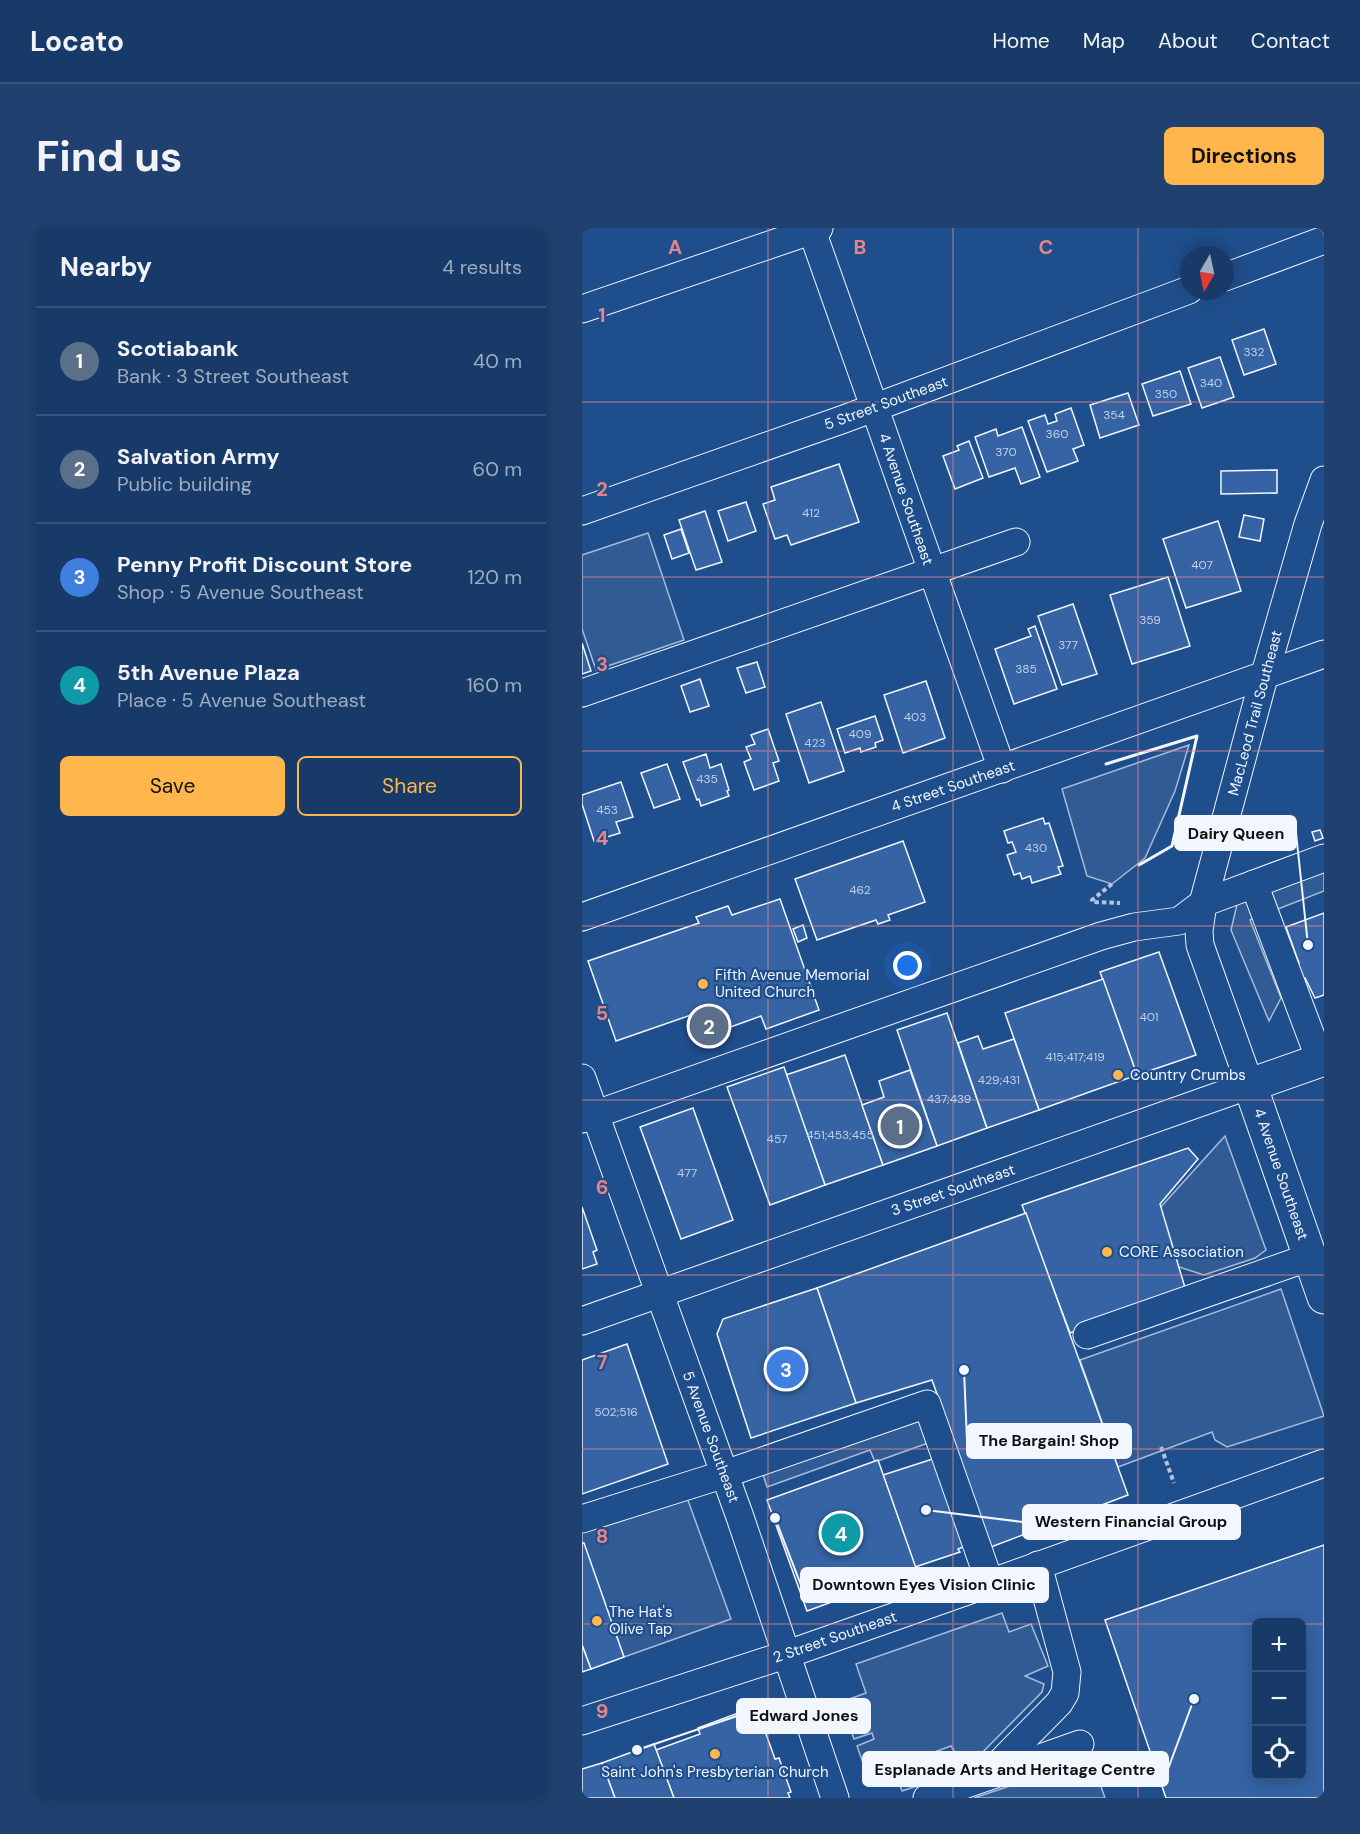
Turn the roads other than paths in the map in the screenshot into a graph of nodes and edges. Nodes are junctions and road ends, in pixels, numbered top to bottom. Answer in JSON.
{"nodes":[{"id":1,"x":814,"y":229,"type":"edge"},
{"id":2,"x":1324,"y":240,"type":"edge"},
{"id":3,"x":1234,"y":274,"type":"edge"},
{"id":4,"x":1180,"y":293,"type":"edge"},
{"id":5,"x":582,"y":309,"type":"edge"},
{"id":6,"x":875,"y":408,"type":"junction"},
{"id":7,"x":1324,"y":480,"type":"edge"},
{"id":8,"x":582,"y":511,"type":"edge"},
{"id":9,"x":1016,"y":542,"type":"dead end"},
{"id":10,"x":931,"y":571,"type":"junction"},
{"id":11,"x":1324,"y":654,"type":"edge"},
{"id":12,"x":1264,"y":677,"type":"junction"},
{"id":13,"x":582,"y":693,"type":"edge"},
{"id":14,"x":1002,"y":769,"type":"junction"},
{"id":15,"x":1324,"y":858,"type":"edge"},
{"id":16,"x":1254,"y":884,"type":"junction"},
{"id":17,"x":1203,"y":903,"type":"junction"},
{"id":18,"x":582,"y":917,"type":"edge"},
{"id":19,"x":1322,"y":1060,"type":"edge"},
{"id":20,"x":582,"y":1078,"type":"edge"},
{"id":21,"x":1250,"y":1085,"type":"junction"},
{"id":22,"x":588,"y":1117,"type":"edge"},
{"id":23,"x":1310,"y":1257,"type":"junction"},
{"id":24,"x":659,"y":1294,"type":"junction"},
{"id":25,"x":1324,"y":1296,"type":"edge"},
{"id":26,"x":582,"y":1322,"type":"edge"},
{"id":27,"x":1087,"y":1335,"type":"dead end"},
{"id":28,"x":1324,"y":1462,"type":"edge"},
{"id":29,"x":725,"y":1474,"type":"junction"},
{"id":30,"x":582,"y":1519,"type":"edge"},
{"id":31,"x":1038,"y":1565,"type":"junction"},
{"id":32,"x":990,"y":1583,"type":"junction"},
{"id":33,"x":788,"y":1654,"type":"junction"},
{"id":34,"x":582,"y":1721,"type":"edge"},
{"id":35,"x":1080,"y":1744,"type":"dead end"},
{"id":36,"x":986,"y":1777,"type":"junction"},
{"id":37,"x":835,"y":1798,"type":"edge"},
{"id":38,"x":927,"y":1798,"type":"edge"}],
"edges":[{"from":1,"to":5,"type":"street"},
{"from":1,"to":6,"type":"street","name":"4 Avenue Southeast"},
{"from":2,"to":3,"type":"street"},
{"from":4,"to":6,"type":"street","name":"5 Street Southeast"},
{"from":6,"to":8,"type":"street","name":"5 Street Southeast"},
{"from":6,"to":10,"type":"street","name":"4 Avenue Southeast"},
{"from":7,"to":12,"type":"street","name":"MacLeod Trail Southeast"},
{"from":9,"to":10,"type":"street"},
{"from":10,"to":13,"type":"street"},
{"from":10,"to":14,"type":"street","name":"4 Avenue Southeast"},
{"from":11,"to":12,"type":"street","name":"4 Street Southeast"},
{"from":12,"to":14,"type":"street","name":"4 Street Southeast"},
{"from":12,"to":17,"type":"street","name":"MacLeod Trail Southeast"},
{"from":14,"to":18,"type":"street","name":"4 Street Southeast"},
{"from":15,"to":16,"type":"street"},
{"from":16,"to":17,"type":"street"},
{"from":16,"to":19,"type":"street"},
{"from":17,"to":21,"type":"street","name":"MacLeod Trail Southeast"},
{"from":17,"to":22,"type":"street"},
{"from":19,"to":21,"type":"main road","name":"3 Street Southeast"},
{"from":20,"to":22,"type":"street","name":"5 Avenue Southeast"},
{"from":21,"to":23,"type":"main road","name":"4 Avenue Southeast"},
{"from":21,"to":24,"type":"street","name":"3 Street Southeast"},
{"from":22,"to":24,"type":"street","name":"5 Avenue Southeast"},
{"from":23,"to":25,"type":"main road","name":"4 Avenue Southeast"},
{"from":23,"to":27,"type":"street"},
{"from":24,"to":26,"type":"street","name":"3 Street Southeast"},
{"from":24,"to":29,"type":"street","name":"5 Avenue Southeast"},
{"from":28,"to":31,"type":"street","name":"2 Street Southeast"},
{"from":29,"to":30,"type":"street"},
{"from":29,"to":32,"type":"street"},
{"from":29,"to":33,"type":"street","name":"5 Avenue Southeast"},
{"from":31,"to":32,"type":"street","name":"2 Street Southeast"},
{"from":31,"to":36,"type":"street"},
{"from":32,"to":33,"type":"street","name":"2 Street Southeast"},
{"from":33,"to":34,"type":"street","name":"2 Street Southeast"},
{"from":33,"to":37,"type":"street","name":"5 Avenue Southeast"},
{"from":35,"to":36,"type":"street"},
{"from":36,"to":38,"type":"street"}]}
